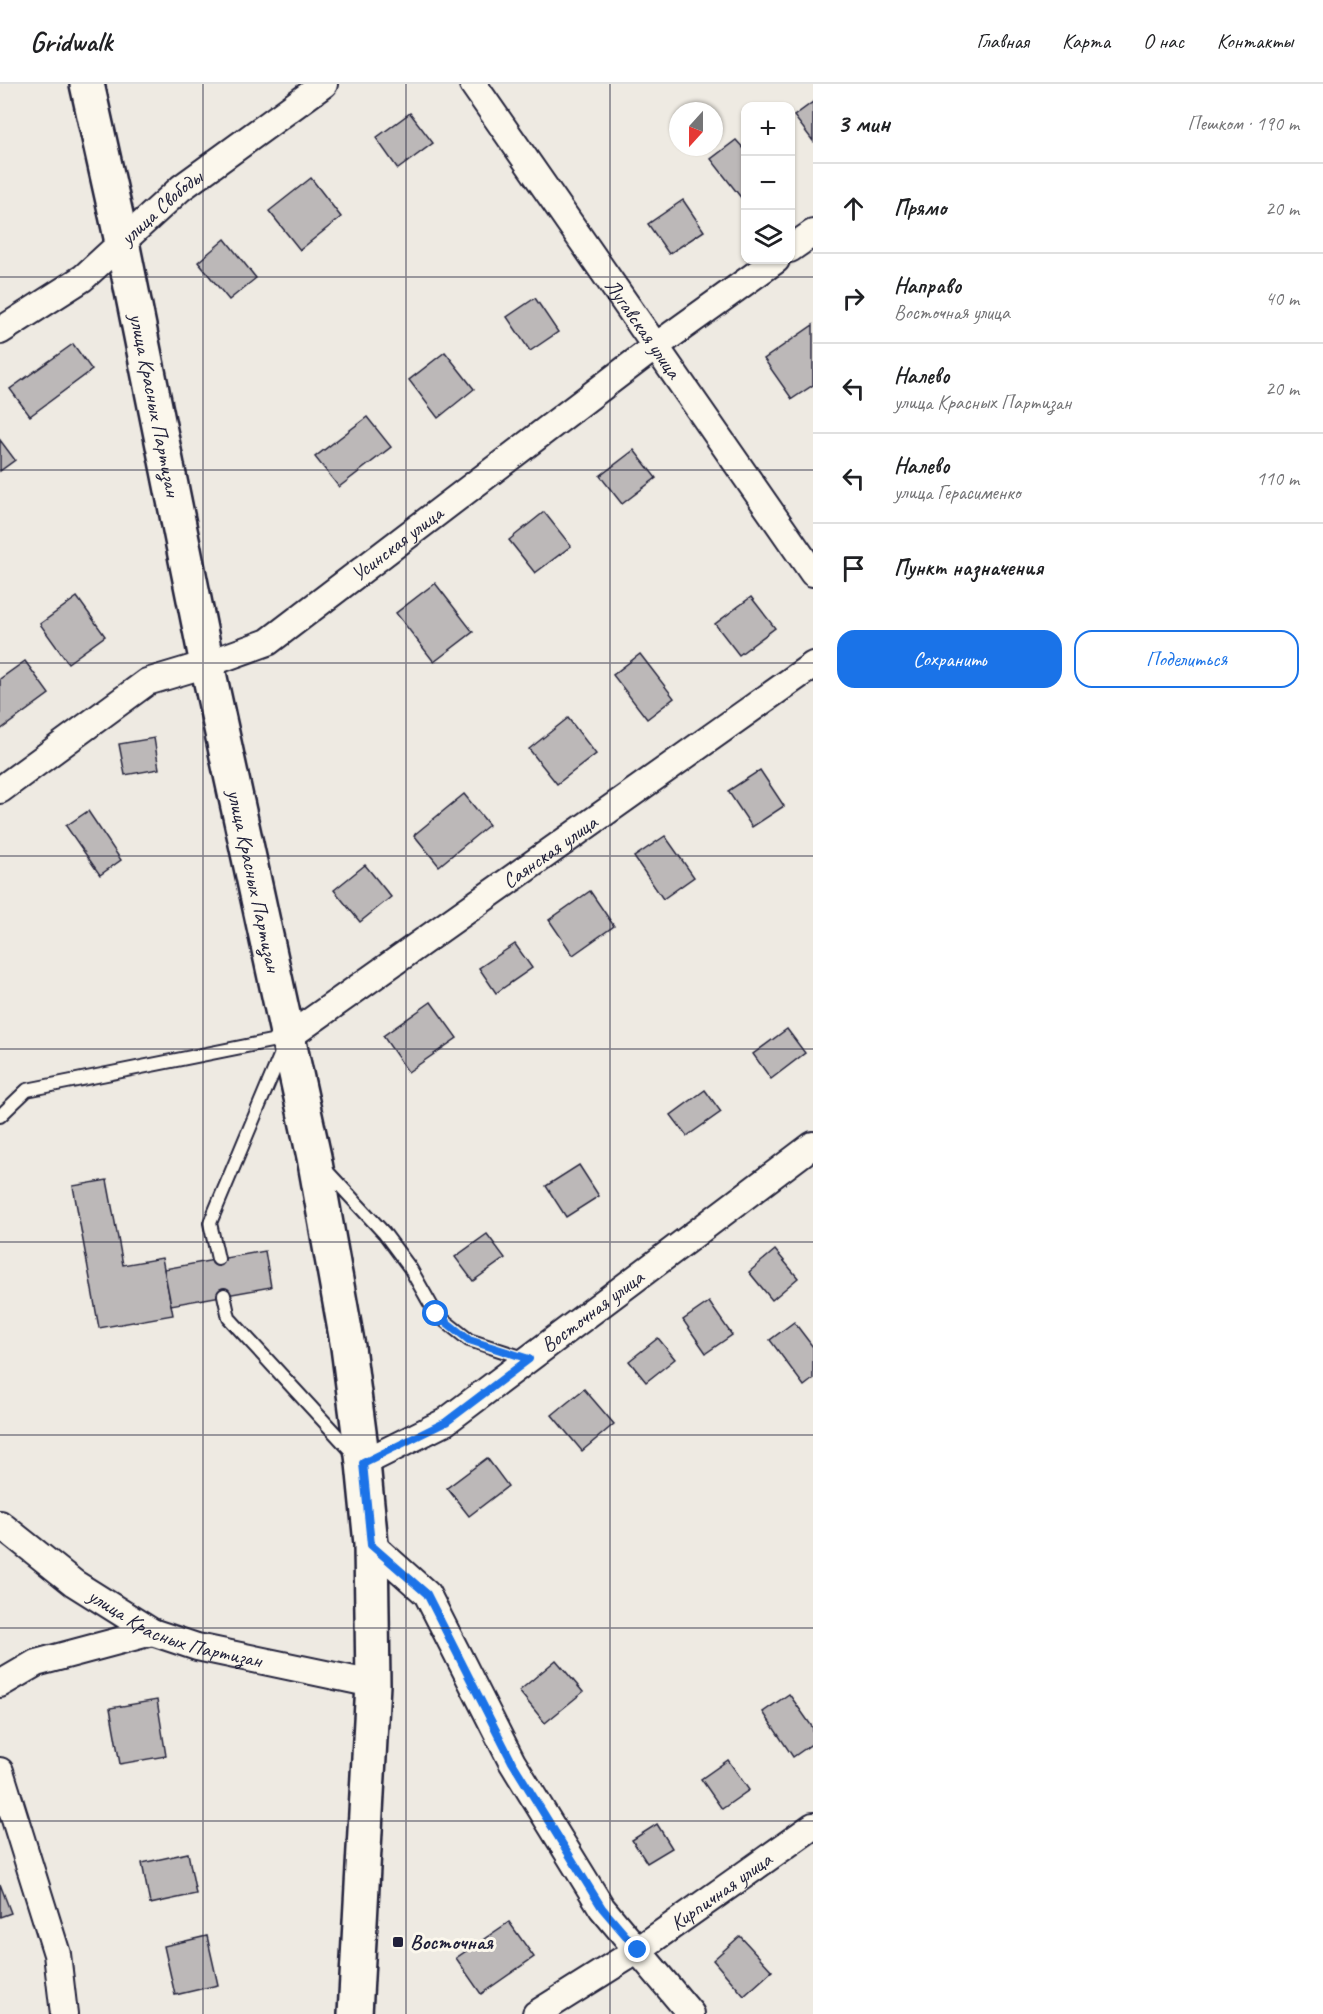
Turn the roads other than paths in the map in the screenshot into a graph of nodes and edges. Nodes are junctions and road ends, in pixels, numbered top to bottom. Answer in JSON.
{"nodes":[{"id":1,"x":87,"y":84,"type":"edge"},
{"id":2,"x":324,"y":84,"type":"edge"},
{"id":3,"x":473,"y":84,"type":"edge"},
{"id":4,"x":813,"y":232,"type":"edge"},
{"id":5,"x":122,"y":242,"type":"junction"},
{"id":6,"x":795,"y":245,"type":"edge"},
{"id":7,"x":770,"y":264,"type":"edge"},
{"id":8,"x":0,"y":331,"type":"edge"},
{"id":9,"x":656,"y":346,"type":"junction"},
{"id":10,"x":813,"y":573,"type":"edge"},
{"id":11,"x":207,"y":664,"type":"junction"},
{"id":12,"x":813,"y":665,"type":"edge"},
{"id":13,"x":0,"y":790,"type":"edge"},
{"id":14,"x":287,"y":1038,"type":"junction"},
{"id":15,"x":0,"y":1116,"type":"edge"},
{"id":16,"x":813,"y":1145,"type":"edge"},
{"id":17,"x":314,"y":1157,"type":"junction"},
{"id":18,"x":218,"y":1259,"type":"dead end"},
{"id":19,"x":224,"y":1295,"type":"dead end"},
{"id":20,"x":529,"y":1359,"type":"junction"},
{"id":21,"x":363,"y":1463,"type":"junction"},
{"id":22,"x":0,"y":1524,"type":"edge"},
{"id":23,"x":371,"y":1545,"type":"junction"},
{"id":24,"x":152,"y":1632,"type":"junction"},
{"id":25,"x":0,"y":1684,"type":"edge"},
{"id":26,"x":374,"y":1684,"type":"junction"},
{"id":27,"x":0,"y":1771,"type":"edge"},
{"id":28,"x":813,"y":1826,"type":"edge"},
{"id":29,"x":638,"y":1950,"type":"junction"},
{"id":30,"x":64,"y":2014,"type":"edge"},
{"id":31,"x":355,"y":2014,"type":"edge"},
{"id":32,"x":536,"y":2014,"type":"edge"},
{"id":33,"x":691,"y":2014,"type":"edge"}],
"edges":[{"from":1,"to":5,"type":"main road","name":"улица Красных Партизан"},
{"from":2,"to":5,"type":"street","name":"улица Свободы"},
{"from":3,"to":9,"type":"street","name":"Лугавская улица"},
{"from":4,"to":6,"type":"street"},
{"from":5,"to":8,"type":"street","name":"улица Свободы"},
{"from":5,"to":11,"type":"main road","name":"улица Красных Партизан"},
{"from":7,"to":9,"type":"street","name":"Усинская улица"},
{"from":9,"to":10,"type":"street","name":"Лугавская улица"},
{"from":9,"to":11,"type":"street","name":"Усинская улица"},
{"from":11,"to":13,"type":"street","name":"Усинская улица"},
{"from":11,"to":14,"type":"main road","name":"улица Красных Партизан"},
{"from":12,"to":14,"type":"street","name":"Саянская улица"},
{"from":14,"to":15,"type":"lane"},
{"from":14,"to":17,"type":"main road","name":"улица Красных Партизан"},
{"from":14,"to":18,"type":"lane"},
{"from":16,"to":20,"type":"street","name":"Восточная улица"},
{"from":17,"to":20,"type":"lane"},
{"from":17,"to":21,"type":"main road","name":"улица Красных Партизан"},
{"from":19,"to":21,"type":"lane"},
{"from":20,"to":21,"type":"street","name":"Восточная улица"},
{"from":21,"to":23,"type":"main road","name":"улица Красных Партизан"},
{"from":22,"to":24,"type":"street","name":"улица Красных Партизан"},
{"from":23,"to":26,"type":"main road","name":"улица Красных Партизан"},
{"from":23,"to":29,"type":"street"},
{"from":24,"to":25,"type":"street"},
{"from":24,"to":26,"type":"street","name":"улица Красных Партизан"},
{"from":26,"to":31,"type":"main road","name":"улица Красных Партизан"},
{"from":27,"to":30,"type":"street"},
{"from":28,"to":29,"type":"street","name":"Кирпичная улица"},
{"from":29,"to":32,"type":"street","name":"Кирпичная улица"},
{"from":29,"to":33,"type":"street"}]}
